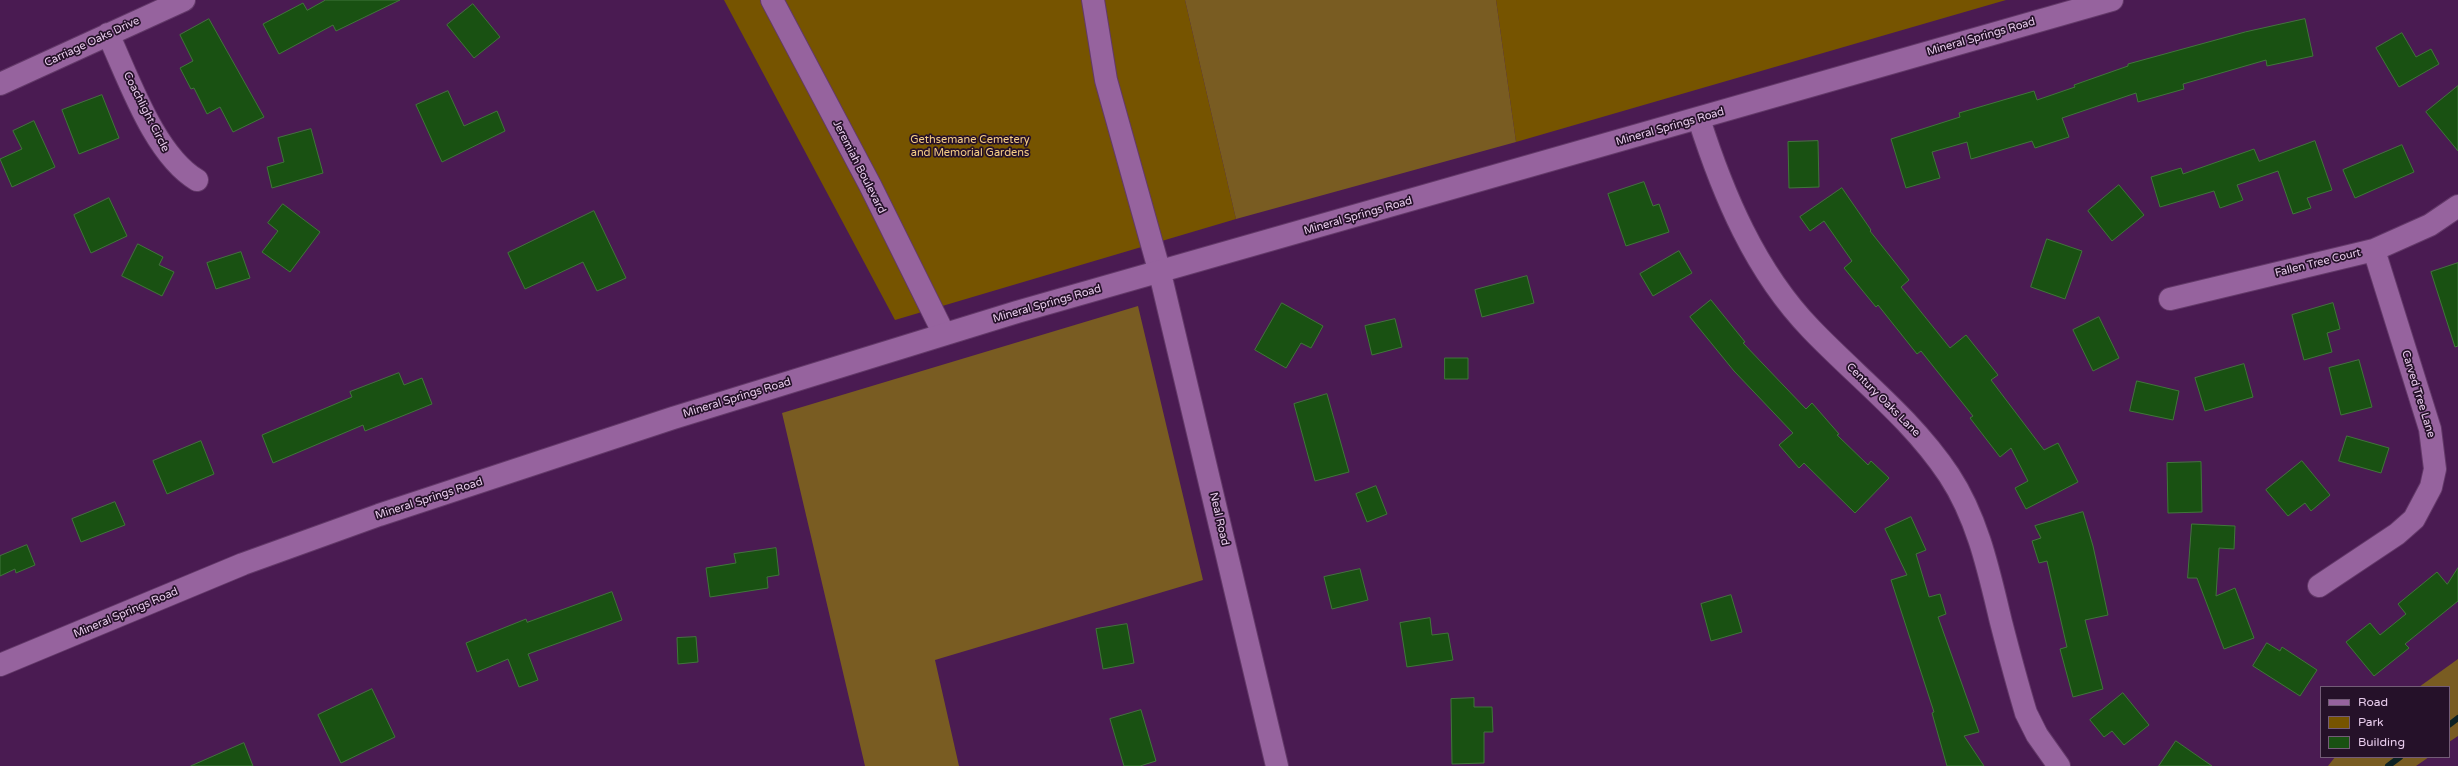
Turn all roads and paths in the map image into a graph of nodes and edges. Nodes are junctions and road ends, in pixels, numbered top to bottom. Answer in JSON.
{"nodes":[{"id":1,"x":184,"y":0,"type":"edge"},
{"id":2,"x":772,"y":0,"type":"edge"},
{"id":3,"x":1093,"y":0,"type":"edge"},
{"id":4,"x":2112,"y":0,"type":"edge"},
{"id":5,"x":108,"y":34,"type":"junction"},
{"id":6,"x":0,"y":84,"type":"edge"},
{"id":7,"x":1699,"y":119,"type":"junction"},
{"id":8,"x":197,"y":180,"type":"dead end"},
{"id":9,"x":2458,"y":206,"type":"edge"},
{"id":10,"x":2374,"y":250,"type":"junction"},
{"id":11,"x":1160,"y":272,"type":"junction"},
{"id":12,"x":2170,"y":299,"type":"dead end"},
{"id":13,"x":944,"y":334,"type":"junction"},
{"id":14,"x":2319,"y":586,"type":"dead end"},
{"id":15,"x":0,"y":665,"type":"edge"},
{"id":16,"x":1277,"y":766,"type":"edge"},
{"id":17,"x":2059,"y":766,"type":"edge"}],
"edges":[{"from":1,"to":5,"type":"street","name":"Carriage Oaks Drive"},
{"from":2,"to":13,"type":"street","name":"Jeremiah Boulevard"},
{"from":3,"to":11,"type":"street"},
{"from":4,"to":7,"type":"street","name":"Mineral Springs Road"},
{"from":5,"to":6,"type":"street","name":"Carriage Oaks Drive"},
{"from":5,"to":8,"type":"street","name":"Coachlight Circle"},
{"from":7,"to":11,"type":"street","name":"Mineral Springs Road"},
{"from":7,"to":17,"type":"street","name":"Century Oaks Lane"},
{"from":9,"to":10,"type":"street","name":"Fallen Tree Court"},
{"from":10,"to":12,"type":"street","name":"Fallen Tree Court"},
{"from":10,"to":14,"type":"street","name":"Carved Tree Lane"},
{"from":11,"to":13,"type":"street","name":"Mineral Springs Road"},
{"from":11,"to":16,"type":"street","name":"Neal Road"},
{"from":13,"to":15,"type":"street","name":"Mineral Springs Road"}]}
